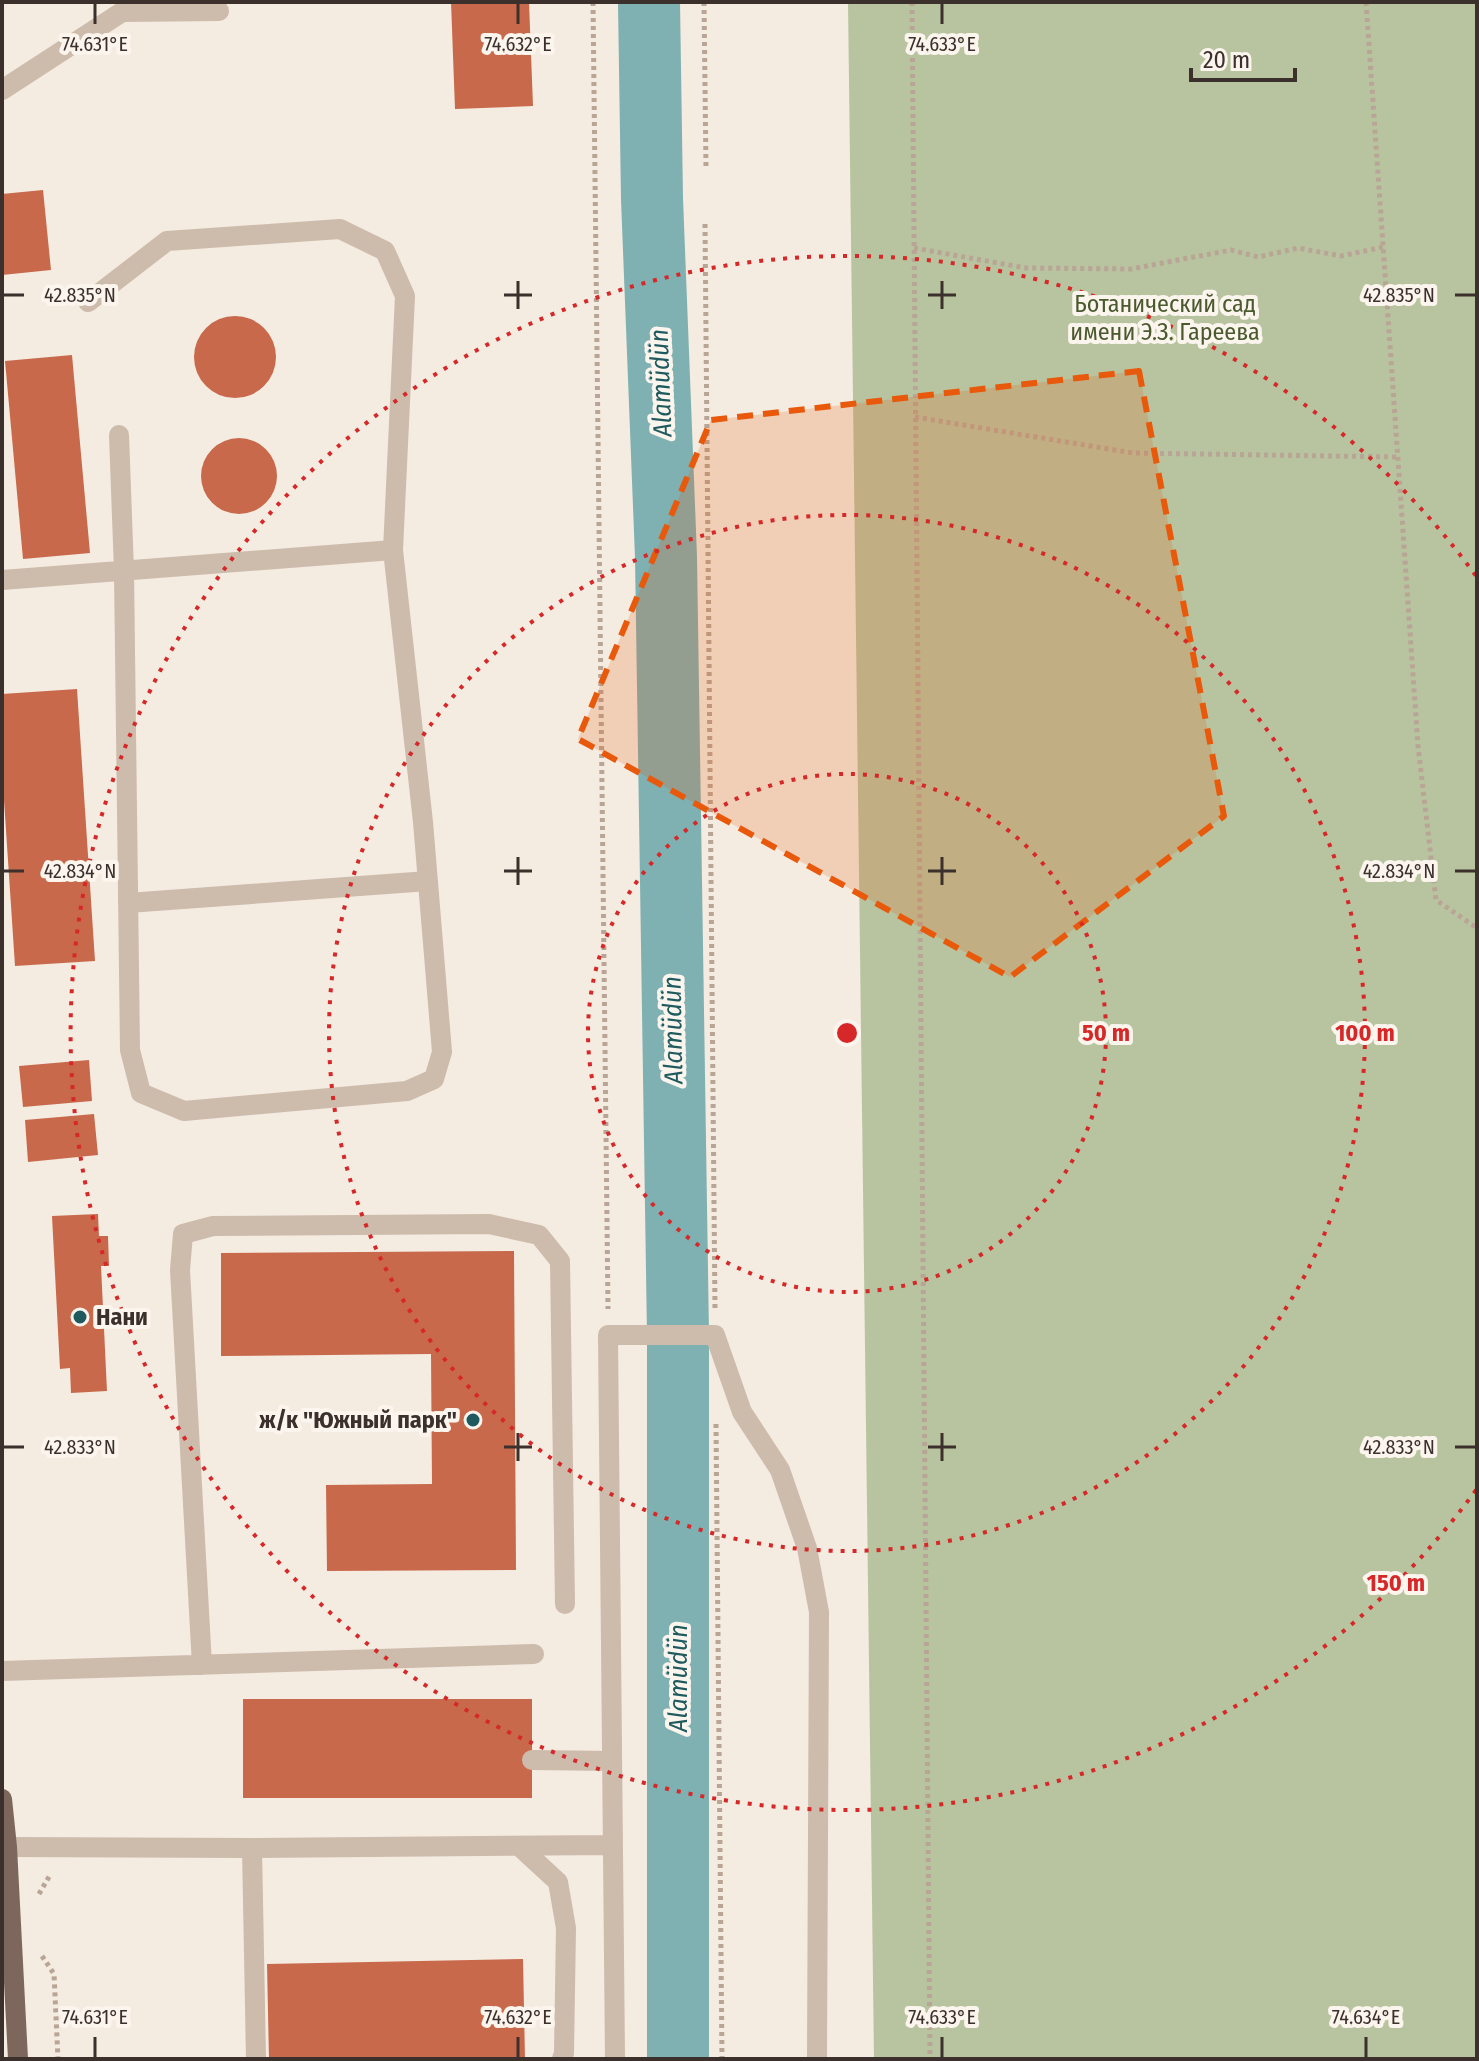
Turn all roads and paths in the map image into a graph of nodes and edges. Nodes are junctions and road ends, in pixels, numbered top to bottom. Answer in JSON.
{"nodes":[{"id":1,"x":593,"y":2,"type":"edge"},
{"id":2,"x":704,"y":2,"type":"edge"},
{"id":3,"x":912,"y":2,"type":"edge"},
{"id":4,"x":1366,"y":2,"type":"edge"},
{"id":5,"x":121,"y":7,"type":"edge"},
{"id":6,"x":219,"y":11,"type":"dead end"},
{"id":7,"x":2,"y":90,"type":"edge"},
{"id":8,"x":706,"y":168,"type":"dead end"},
{"id":9,"x":705,"y":224,"type":"dead end"},
{"id":10,"x":1383,"y":247,"type":"junction"},
{"id":11,"x":914,"y":248,"type":"junction"},
{"id":12,"x":88,"y":302,"type":"dead end"},
{"id":13,"x":915,"y":417,"type":"junction"},
{"id":14,"x":119,"y":435,"type":"dead end"},
{"id":15,"x":1398,"y":457,"type":"junction"},
{"id":16,"x":393,"y":550,"type":"junction"},
{"id":17,"x":124,"y":571,"type":"junction"},
{"id":18,"x":2,"y":580,"type":"edge"},
{"id":19,"x":428,"y":881,"type":"junction"},
{"id":20,"x":128,"y":903,"type":"junction"},
{"id":21,"x":1477,"y":928,"type":"edge"},
{"id":22,"x":612,"y":1335,"type":"junction"},
{"id":23,"x":707,"y":1335,"type":"junction"},
{"id":24,"x":716,"y":1414,"type":"dead end"},
{"id":25,"x":565,"y":1604,"type":"dead end"},
{"id":26,"x":534,"y":1654,"type":"dead end"},
{"id":27,"x":202,"y":1665,"type":"junction"},
{"id":28,"x":2,"y":1671,"type":"edge"},
{"id":29,"x":532,"y":1760,"type":"dead end"},
{"id":30,"x":612,"y":1761,"type":"junction"},
{"id":31,"x":2,"y":1799,"type":"edge"},
{"id":32,"x":613,"y":1845,"type":"junction"},
{"id":33,"x":7,"y":1847,"type":"junction"},
{"id":34,"x":520,"y":1847,"type":"junction"},
{"id":35,"x":252,"y":1848,"type":"junction"},
{"id":36,"x":42,"y":1956,"type":"dead end"},
{"id":37,"x":18,"y":2059,"type":"edge"},
{"id":38,"x":58,"y":2059,"type":"edge"},
{"id":39,"x":256,"y":2059,"type":"edge"},
{"id":40,"x":562,"y":2059,"type":"edge"},
{"id":41,"x":615,"y":2059,"type":"edge"},
{"id":42,"x":722,"y":2059,"type":"edge"},
{"id":43,"x":817,"y":2059,"type":"edge"},
{"id":44,"x":930,"y":2059,"type":"edge"}],
"edges":[{"from":1,"to":22,"type":"path"},
{"from":2,"to":8,"type":"path"},
{"from":3,"to":11,"type":"path"},
{"from":4,"to":10,"type":"path"},
{"from":5,"to":6,"type":"street"},
{"from":5,"to":7,"type":"street"},
{"from":9,"to":23,"type":"path"},
{"from":10,"to":11,"type":"path"},
{"from":10,"to":15,"type":"path"},
{"from":11,"to":13,"type":"path"},
{"from":12,"to":16,"type":"street"},
{"from":13,"to":15,"type":"path"},
{"from":13,"to":44,"type":"path"},
{"from":14,"to":17,"type":"street"},
{"from":15,"to":21,"type":"path"},
{"from":16,"to":17,"type":"street"},
{"from":16,"to":19,"type":"street"},
{"from":17,"to":18,"type":"street"},
{"from":17,"to":20,"type":"street"},
{"from":19,"to":20,"type":"street"},
{"from":19,"to":20,"type":"street"},
{"from":22,"to":23,"type":"street"},
{"from":22,"to":30,"type":"street"},
{"from":23,"to":43,"type":"street"},
{"from":24,"to":42,"type":"path"},
{"from":25,"to":27,"type":"street"},
{"from":26,"to":27,"type":"street"},
{"from":27,"to":28,"type":"street"},
{"from":29,"to":30,"type":"street"},
{"from":30,"to":32,"type":"street"},
{"from":31,"to":33,"type":"main road"},
{"from":32,"to":34,"type":"street"},
{"from":32,"to":41,"type":"street"},
{"from":33,"to":35,"type":"street"},
{"from":33,"to":37,"type":"main road"},
{"from":34,"to":35,"type":"street"},
{"from":34,"to":40,"type":"street"},
{"from":35,"to":39,"type":"street"},
{"from":36,"to":38,"type":"path"}]}
